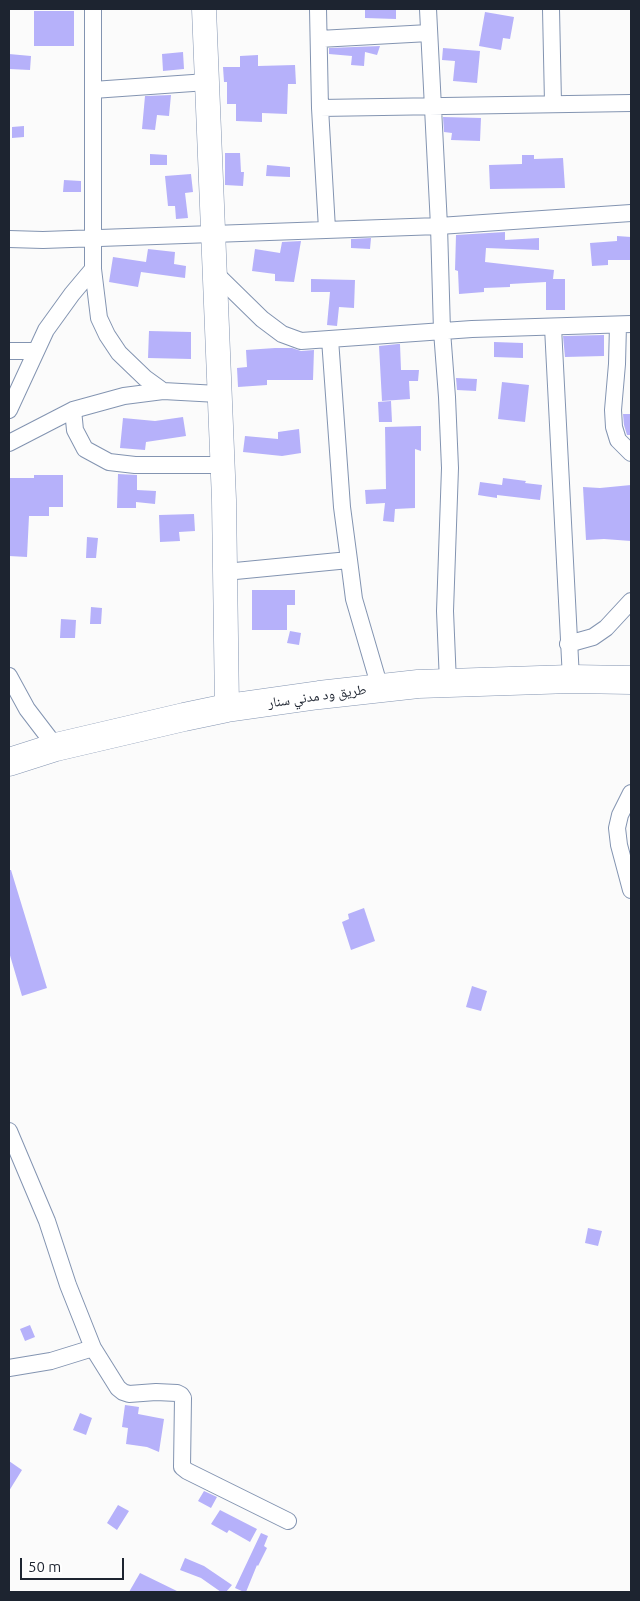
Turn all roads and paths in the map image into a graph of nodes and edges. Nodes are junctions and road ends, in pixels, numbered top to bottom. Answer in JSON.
{"nodes":[{"id":1,"x":93,"y":9,"type":"edge"},
{"id":2,"x":204,"y":9,"type":"edge"},
{"id":3,"x":318,"y":9,"type":"edge"},
{"id":4,"x":428,"y":9,"type":"edge"},
{"id":5,"x":551,"y":9,"type":"edge"},
{"id":6,"x":429,"y":33,"type":"junction"},
{"id":7,"x":319,"y":39,"type":"junction"},
{"id":8,"x":207,"y":82,"type":"junction"},
{"id":9,"x":93,"y":90,"type":"junction"},
{"id":10,"x":631,"y":103,"type":"edge"},
{"id":11,"x":553,"y":104,"type":"junction"},
{"id":12,"x":432,"y":107,"type":"junction"},
{"id":13,"x":320,"y":108,"type":"junction"},
{"id":14,"x":631,"y":213,"type":"edge"},
{"id":15,"x":439,"y":226,"type":"junction"},
{"id":16,"x":327,"y":229,"type":"junction"},
{"id":17,"x":214,"y":234,"type":"junction"},
{"id":18,"x":94,"y":238,"type":"junction"},
{"id":19,"x":9,"y":239,"type":"edge"},
{"id":20,"x":93,"y":269,"type":"junction"},
{"id":21,"x":215,"y":273,"type":"junction"},
{"id":22,"x":625,"y":324,"type":"edge"},
{"id":23,"x":553,"y":327,"type":"junction"},
{"id":24,"x":442,"y":331,"type":"junction"},
{"id":25,"x":330,"y":339,"type":"junction"},
{"id":26,"x":9,"y":351,"type":"edge"},
{"id":27,"x":36,"y":351,"type":"junction"},
{"id":28,"x":163,"y":391,"type":"junction"},
{"id":29,"x":218,"y":394,"type":"junction"},
{"id":30,"x":9,"y":410,"type":"edge"},
{"id":31,"x":73,"y":410,"type":"junction"},
{"id":32,"x":9,"y":443,"type":"edge"},
{"id":33,"x":631,"y":453,"type":"edge"},
{"id":34,"x":222,"y":465,"type":"junction"},
{"id":35,"x":349,"y":560,"type":"junction"},
{"id":36,"x":225,"y":572,"type":"junction"},
{"id":37,"x":631,"y":601,"type":"edge"},
{"id":38,"x":568,"y":644,"type":"junction"},
{"id":39,"x":9,"y":676,"type":"edge"},
{"id":40,"x":571,"y":679,"type":"junction"},
{"id":41,"x":631,"y":680,"type":"edge"},
{"id":42,"x":448,"y":683,"type":"junction"},
{"id":43,"x":380,"y":688,"type":"junction"},
{"id":44,"x":227,"y":708,"type":"junction"},
{"id":45,"x":56,"y":747,"type":"junction"},
{"id":46,"x":9,"y":762,"type":"edge"},
{"id":47,"x":631,"y":793,"type":"edge"},
{"id":48,"x":631,"y":890,"type":"edge"},
{"id":49,"x":9,"y":1131,"type":"edge"},
{"id":50,"x":93,"y":1348,"type":"junction"},
{"id":51,"x":9,"y":1368,"type":"edge"},
{"id":52,"x":288,"y":1521,"type":"dead end"}],
"edges":[{"from":1,"to":9,"type":"street"},
{"from":2,"to":8,"type":"street"},
{"from":3,"to":7,"type":"street"},
{"from":4,"to":6,"type":"street"},
{"from":5,"to":11,"type":"street"},
{"from":6,"to":7,"type":"street"},
{"from":6,"to":12,"type":"street"},
{"from":7,"to":13,"type":"street"},
{"from":8,"to":9,"type":"street"},
{"from":8,"to":17,"type":"street"},
{"from":9,"to":18,"type":"street"},
{"from":10,"to":11,"type":"street"},
{"from":11,"to":12,"type":"street"},
{"from":12,"to":13,"type":"street"},
{"from":12,"to":15,"type":"street"},
{"from":13,"to":16,"type":"street"},
{"from":14,"to":15,"type":"street"},
{"from":15,"to":16,"type":"street"},
{"from":15,"to":24,"type":"street"},
{"from":16,"to":17,"type":"street"},
{"from":17,"to":18,"type":"street"},
{"from":17,"to":21,"type":"street"},
{"from":18,"to":19,"type":"street"},
{"from":18,"to":20,"type":"street"},
{"from":20,"to":27,"type":"street"},
{"from":20,"to":28,"type":"street"},
{"from":21,"to":25,"type":"street"},
{"from":21,"to":29,"type":"street"},
{"from":22,"to":23,"type":"street"},
{"from":22,"to":33,"type":"street"},
{"from":23,"to":24,"type":"street"},
{"from":23,"to":38,"type":"street"},
{"from":24,"to":25,"type":"street"},
{"from":24,"to":42,"type":"street"},
{"from":25,"to":35,"type":"street"},
{"from":26,"to":27,"type":"street"},
{"from":27,"to":30,"type":"street"},
{"from":28,"to":29,"type":"street"},
{"from":28,"to":31,"type":"street"},
{"from":29,"to":34,"type":"street"},
{"from":31,"to":32,"type":"street"},
{"from":31,"to":34,"type":"street"},
{"from":34,"to":36,"type":"street"},
{"from":35,"to":36,"type":"street"},
{"from":35,"to":43,"type":"street"},
{"from":36,"to":44,"type":"street"},
{"from":37,"to":38,"type":"street"},
{"from":38,"to":40,"type":"street"},
{"from":39,"to":45,"type":"street"},
{"from":40,"to":41,"type":"highway","name":"طريق ود مدني سنار"},
{"from":40,"to":42,"type":"highway","name":"طريق ود مدني سنار"},
{"from":42,"to":43,"type":"highway","name":"طريق ود مدني سنار"},
{"from":43,"to":44,"type":"highway","name":"طريق ود مدني سنار"},
{"from":44,"to":45,"type":"highway","name":"طريق ود مدني سنار"},
{"from":45,"to":46,"type":"highway","name":"طريق ود مدني سنار"},
{"from":47,"to":48,"type":"street"},
{"from":49,"to":50,"type":"street"},
{"from":50,"to":51,"type":"street"},
{"from":50,"to":52,"type":"street"}]}
